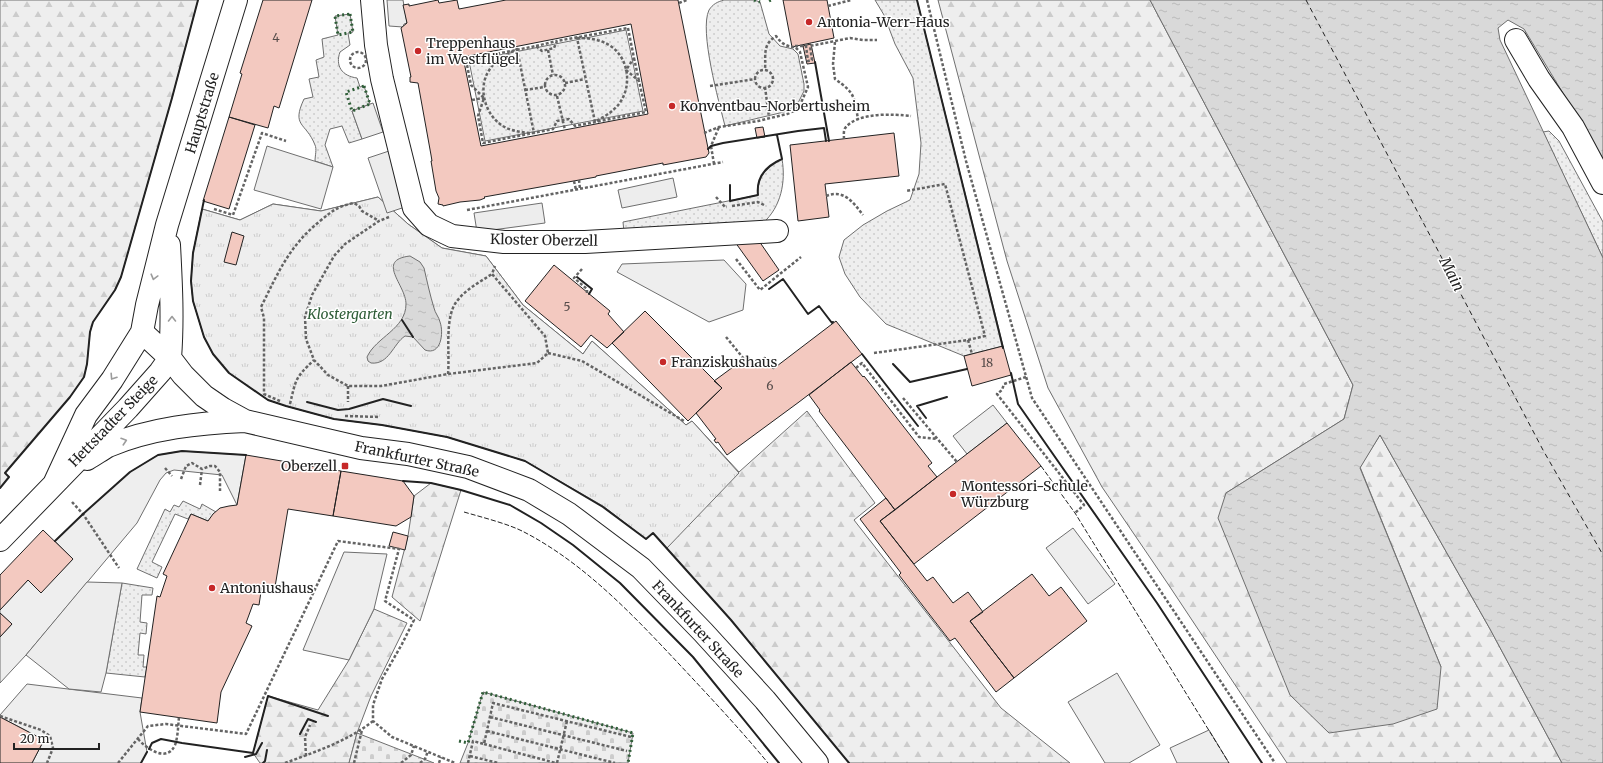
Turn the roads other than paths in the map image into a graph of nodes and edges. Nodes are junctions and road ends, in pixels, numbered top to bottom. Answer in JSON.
{"nodes":[{"id":1,"x":236,"y":0,"type":"edge"},
{"id":2,"x":372,"y":0,"type":"edge"},
{"id":3,"x":1516,"y":40,"type":"dead end"},
{"id":4,"x":1603,"y":183,"type":"edge"},
{"id":5,"x":167,"y":225,"type":"junction"},
{"id":6,"x":777,"y":231,"type":"dead end"},
{"id":7,"x":142,"y":332,"type":"junction"},
{"id":8,"x":126,"y":355,"type":"junction"},
{"id":9,"x":170,"y":358,"type":"junction"},
{"id":10,"x":245,"y":421,"type":"junction"},
{"id":11,"x":55,"y":482,"type":"junction"},
{"id":12,"x":0,"y":540,"type":"edge"},
{"id":13,"x":817,"y":763,"type":"edge"}],
"edges":[{"from":1,"to":5,"type":"main road","name":"Hauptstraße"},
{"from":2,"to":6,"type":"main road","name":"Kloster Oberzell"},
{"from":3,"to":4,"type":"main road"},
{"from":5,"to":7,"type":"main road","name":"Hauptstraße","one_way":true},
{"from":9,"to":5,"type":"main road","name":"Hauptstraße","one_way":true},
{"from":7,"to":8,"type":"main road","name":"Hettstadter Steige"},
{"from":7,"to":9,"type":"main road","name":"Frankfurter Straße"},
{"from":8,"to":9,"type":"main road"},
{"from":8,"to":11,"type":"main road","name":"Hettstadter Steige","one_way":true},
{"from":9,"to":10,"type":"main road","name":"Frankfurter Straße"},
{"from":9,"to":11,"type":"main road","name":"Hettstadter Steige"},
{"from":11,"to":10,"type":"main road","name":"Hettstadter Steige","one_way":true},
{"from":10,"to":13,"type":"main road","name":"Frankfurter Straße"},
{"from":11,"to":12,"type":"main road","name":"Hettstadter Steige"}]}
